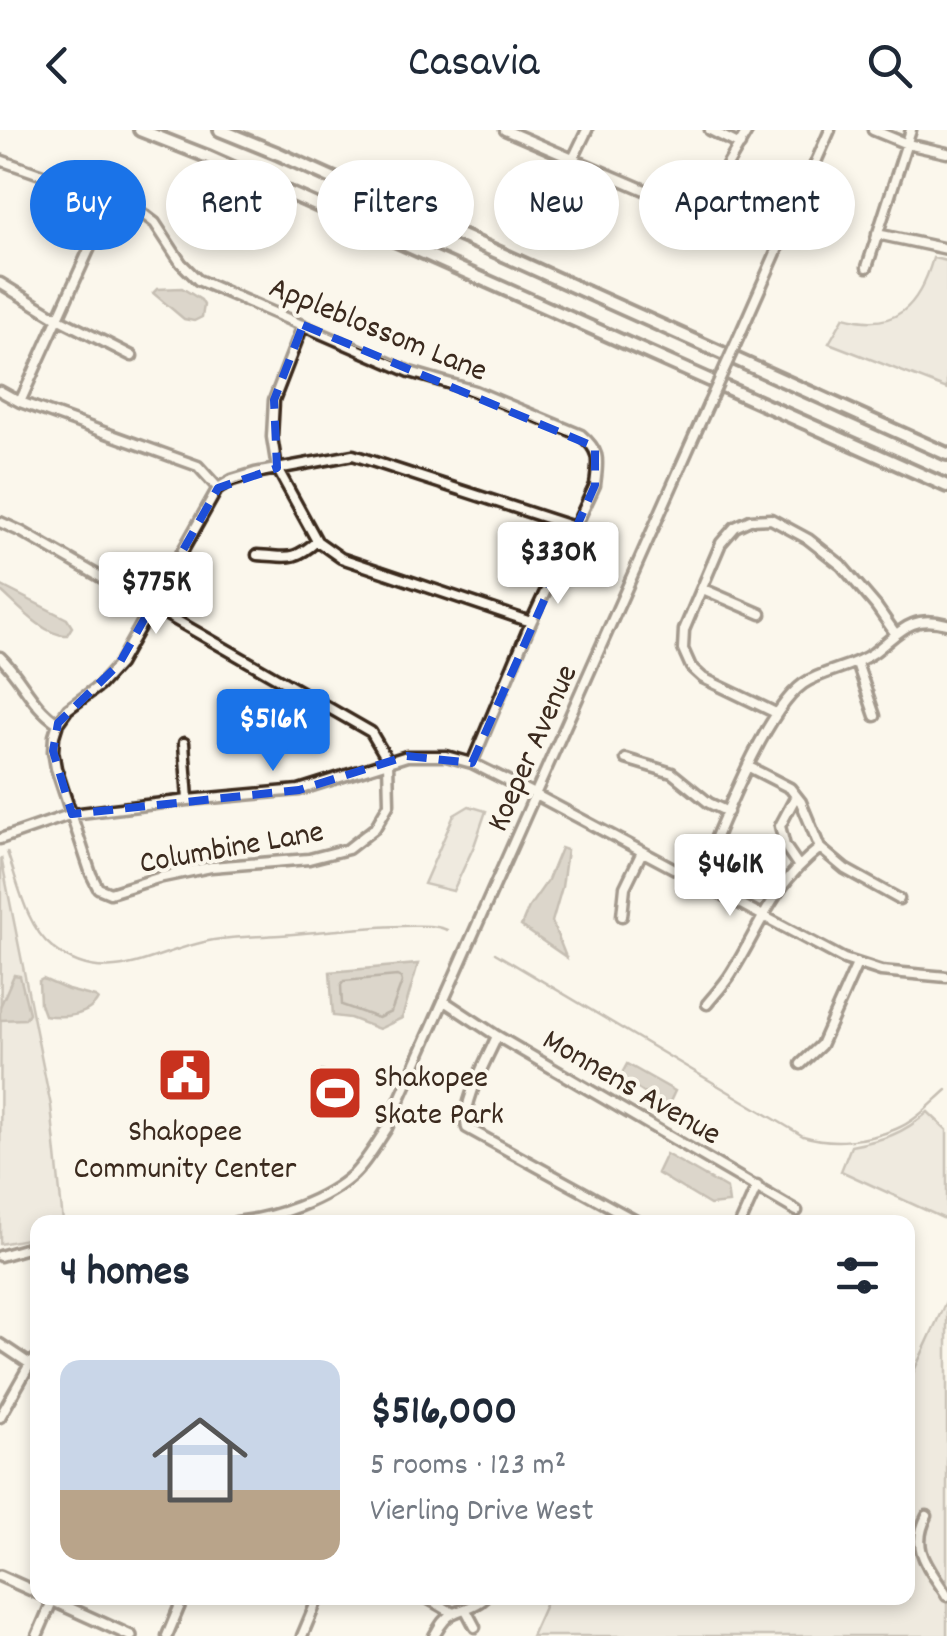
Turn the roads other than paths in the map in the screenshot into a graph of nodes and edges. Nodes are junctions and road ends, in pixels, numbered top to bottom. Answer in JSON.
{"nodes":[{"id":1,"x":140,"y":130,"type":"edge"},
{"id":2,"x":220,"y":130,"type":"edge"},
{"id":3,"x":505,"y":130,"type":"edge"},
{"id":4,"x":588,"y":130,"type":"edge"},
{"id":5,"x":710,"y":130,"type":"edge"},
{"id":6,"x":748,"y":130,"type":"edge"},
{"id":7,"x":830,"y":130,"type":"edge"},
{"id":8,"x":873,"y":130,"type":"edge"},
{"id":9,"x":912,"y":130,"type":"edge"},
{"id":10,"x":907,"y":144,"type":"junction"},
{"id":11,"x":740,"y":145,"type":"junction"},
{"id":12,"x":947,"y":154,"type":"edge"},
{"id":13,"x":573,"y":159,"type":"junction"},
{"id":14,"x":0,"y":160,"type":"edge"},
{"id":15,"x":30,"y":170,"type":"edge"},
{"id":16,"x":146,"y":216,"type":"edge"},
{"id":17,"x":877,"y":234,"type":"junction"},
{"id":18,"x":89,"y":250,"type":"edge"},
{"id":19,"x":947,"y":250,"type":"edge"},
{"id":20,"x":867,"y":267,"type":"dead end"},
{"id":21,"x":0,"y":283,"type":"edge"},
{"id":22,"x":58,"y":319,"type":"junction"},
{"id":23,"x":303,"y":326,"type":"junction"},
{"id":24,"x":132,"y":356,"type":"dead end"},
{"id":25,"x":0,"y":391,"type":"edge"},
{"id":26,"x":20,"y":402,"type":"junction"},
{"id":27,"x":947,"y":452,"type":"edge"},
{"id":28,"x":277,"y":468,"type":"junction"},
{"id":29,"x":218,"y":488,"type":"junction"},
{"id":30,"x":947,"y":489,"type":"edge"},
{"id":31,"x":0,"y":522,"type":"edge"},
{"id":32,"x":574,"y":527,"type":"junction"},
{"id":33,"x":317,"y":540,"type":"junction"},
{"id":34,"x":257,"y":555,"type":"dead end"},
{"id":35,"x":703,"y":589,"type":"junction"},
{"id":36,"x":151,"y":608,"type":"junction"},
{"id":37,"x":762,"y":614,"type":"dead end"},
{"id":38,"x":532,"y":622,"type":"junction"},
{"id":39,"x":947,"y":624,"type":"edge"},
{"id":40,"x":894,"y":633,"type":"junction"},
{"id":41,"x":0,"y":657,"type":"edge"},
{"id":42,"x":857,"y":663,"type":"junction"},
{"id":43,"x":776,"y":714,"type":"junction"},
{"id":44,"x":876,"y":716,"type":"dead end"},
{"id":45,"x":58,"y":724,"type":"junction"},
{"id":46,"x":184,"y":743,"type":"dead end"},
{"id":47,"x":626,"y":759,"type":"dead end"},
{"id":48,"x":388,"y":761,"type":"junction"},
{"id":49,"x":472,"y":763,"type":"junction"},
{"id":50,"x":749,"y":767,"type":"junction"},
{"id":51,"x":536,"y":795,"type":"junction"},
{"id":52,"x":796,"y":796,"type":"junction"},
{"id":53,"x":188,"y":800,"type":"junction"},
{"id":54,"x":728,"y":812,"type":"junction"},
{"id":55,"x":72,"y":814,"type":"junction"},
{"id":56,"x":0,"y":840,"type":"edge"},
{"id":57,"x":820,"y":848,"type":"junction"},
{"id":58,"x":642,"y":852,"type":"junction"},
{"id":59,"x":798,"y":864,"type":"junction"},
{"id":60,"x":698,"y":880,"type":"junction"},
{"id":61,"x":899,"y":899,"type":"dead end"},
{"id":62,"x":763,"y":915,"type":"junction"},
{"id":63,"x":622,"y":916,"type":"dead end"},
{"id":64,"x":858,"y":964,"type":"junction"},
{"id":65,"x":947,"y":977,"type":"edge"},
{"id":66,"x":444,"y":1000,"type":"junction"},
{"id":67,"x":707,"y":1004,"type":"dead end"},
{"id":68,"x":497,"y":1036,"type":"junction"},
{"id":69,"x":801,"y":1064,"type":"dead end"},
{"id":70,"x":757,"y":1186,"type":"junction"},
{"id":71,"x":797,"y":1211,"type":"dead end"},
{"id":72,"x":273,"y":1215,"type":"edge"},
{"id":73,"x":625,"y":1215,"type":"edge"},
{"id":74,"x":744,"y":1215,"type":"edge"},
{"id":75,"x":30,"y":1247,"type":"edge"},
{"id":76,"x":0,"y":1256,"type":"edge"},
{"id":77,"x":0,"y":1344,"type":"edge"},
{"id":78,"x":30,"y":1358,"type":"edge"},
{"id":79,"x":30,"y":1367,"type":"edge"},
{"id":80,"x":0,"y":1417,"type":"edge"},
{"id":81,"x":927,"y":1516,"type":"dead end"},
{"id":82,"x":0,"y":1576,"type":"edge"},
{"id":83,"x":30,"y":1589,"type":"edge"},
{"id":84,"x":947,"y":1596,"type":"edge"},
{"id":85,"x":49,"y":1605,"type":"edge"},
{"id":86,"x":66,"y":1605,"type":"edge"},
{"id":87,"x":180,"y":1605,"type":"edge"},
{"id":88,"x":315,"y":1605,"type":"edge"},
{"id":89,"x":439,"y":1605,"type":"edge"},
{"id":90,"x":476,"y":1605,"type":"edge"},
{"id":91,"x":466,"y":1610,"type":"junction"},
{"id":92,"x":453,"y":1613,"type":"junction"},
{"id":93,"x":475,"y":1627,"type":"dead end"},
{"id":94,"x":38,"y":1636,"type":"edge"},
{"id":95,"x":131,"y":1636,"type":"edge"},
{"id":96,"x":167,"y":1636,"type":"edge"},
{"id":97,"x":302,"y":1636,"type":"edge"},
{"id":98,"x":434,"y":1636,"type":"edge"}],
"edges":[{"from":1,"to":30,"type":"highway"},
{"from":2,"to":27,"type":"highway"},
{"from":3,"to":13,"type":"street"},
{"from":4,"to":13,"type":"street"},
{"from":5,"to":11,"type":"street"},
{"from":6,"to":11,"type":"street"},
{"from":7,"to":51,"type":"street","name":"Koeper Avenue","bridge":true},
{"from":8,"to":10,"type":"street"},
{"from":9,"to":10,"type":"street"},
{"from":10,"to":12,"type":"street"},
{"from":10,"to":17,"type":"street"},
{"from":11,"to":13,"type":"street"},
{"from":14,"to":15,"type":"street","name":"Appleblossom Lane"},
{"from":16,"to":23,"type":"street","name":"Appleblossom Lane"},
{"from":17,"to":19,"type":"street"},
{"from":17,"to":20,"type":"street"},
{"from":18,"to":22,"type":"street"},
{"from":21,"to":22,"type":"street"},
{"from":22,"to":24,"type":"street"},
{"from":22,"to":26,"type":"street"},
{"from":23,"to":28,"type":"street"},
{"from":23,"to":32,"type":"street","name":"Appleblossom Lane"},
{"from":25,"to":26,"type":"street"},
{"from":26,"to":29,"type":"street"},
{"from":28,"to":29,"type":"street"},
{"from":28,"to":32,"type":"street"},
{"from":28,"to":33,"type":"street"},
{"from":29,"to":36,"type":"street"},
{"from":31,"to":36,"type":"street"},
{"from":32,"to":38,"type":"street"},
{"from":33,"to":34,"type":"street"},
{"from":33,"to":38,"type":"street"},
{"from":35,"to":37,"type":"street"},
{"from":35,"to":40,"type":"street"},
{"from":35,"to":43,"type":"street"},
{"from":36,"to":45,"type":"street"},
{"from":36,"to":48,"type":"street"},
{"from":38,"to":49,"type":"street"},
{"from":39,"to":40,"type":"street"},
{"from":40,"to":42,"type":"street"},
{"from":41,"to":45,"type":"street"},
{"from":42,"to":43,"type":"street"},
{"from":42,"to":44,"type":"street"},
{"from":43,"to":50,"type":"street"},
{"from":45,"to":55,"type":"street","name":"Columbine Lane"},
{"from":46,"to":53,"type":"street"},
{"from":47,"to":54,"type":"street"},
{"from":48,"to":49,"type":"street"},
{"from":48,"to":53,"type":"street"},
{"from":48,"to":55,"type":"street","name":"Columbine Lane"},
{"from":49,"to":51,"type":"street"},
{"from":50,"to":52,"type":"street"},
{"from":50,"to":54,"type":"street"},
{"from":51,"to":58,"type":"street"},
{"from":51,"to":66,"type":"street","name":"Koeper Avenue"},
{"from":52,"to":57,"type":"street"},
{"from":52,"to":59,"type":"street"},
{"from":53,"to":55,"type":"street"},
{"from":54,"to":60,"type":"street"},
{"from":55,"to":56,"type":"street"},
{"from":57,"to":59,"type":"street"},
{"from":57,"to":61,"type":"street"},
{"from":58,"to":60,"type":"street"},
{"from":58,"to":63,"type":"street"},
{"from":59,"to":62,"type":"street"},
{"from":60,"to":62,"type":"street"},
{"from":62,"to":64,"type":"street"},
{"from":62,"to":67,"type":"street"},
{"from":64,"to":65,"type":"street"},
{"from":64,"to":69,"type":"street"},
{"from":66,"to":68,"type":"street","name":"Monnens Avenue"},
{"from":66,"to":72,"type":"street","name":"Koeper Avenue"},
{"from":68,"to":70,"type":"street","name":"Monnens Avenue"},
{"from":68,"to":73,"type":"street"},
{"from":70,"to":71,"type":"street","name":"Monnens Avenue"},
{"from":70,"to":74,"type":"street"},
{"from":75,"to":76,"type":"street"},
{"from":77,"to":78,"type":"street"},
{"from":79,"to":80,"type":"street"},
{"from":81,"to":84,"type":"street"},
{"from":82,"to":83,"type":"main road"},
{"from":85,"to":94,"type":"street"},
{"from":86,"to":95,"type":"main road"},
{"from":87,"to":96,"type":"street"},
{"from":88,"to":97,"type":"street"},
{"from":89,"to":92,"type":"street"},
{"from":90,"to":91,"type":"street"},
{"from":91,"to":92,"type":"street"},
{"from":91,"to":93,"type":"street"},
{"from":92,"to":98,"type":"street"}]}
